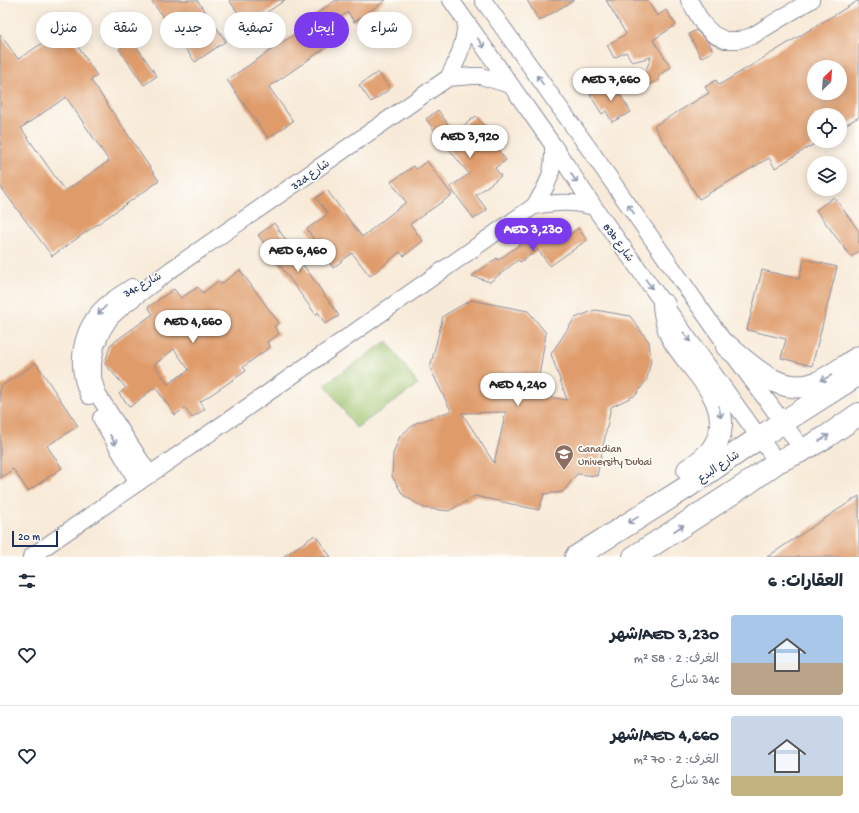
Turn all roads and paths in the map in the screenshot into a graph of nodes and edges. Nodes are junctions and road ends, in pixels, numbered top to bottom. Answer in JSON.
{"nodes":[{"id":1,"x":451,"y":0,"type":"edge"},
{"id":2,"x":483,"y":0,"type":"edge"},
{"id":3,"x":689,"y":0,"type":"edge"},
{"id":4,"x":811,"y":0,"type":"edge"},
{"id":5,"x":466,"y":22,"type":"junction"},
{"id":6,"x":448,"y":78,"type":"junction"},
{"id":7,"x":510,"y":84,"type":"junction"},
{"id":8,"x":553,"y":145,"type":"junction"},
{"id":9,"x":534,"y":206,"type":"junction"},
{"id":10,"x":594,"y":207,"type":"junction"},
{"id":11,"x":172,"y":269,"type":"joint"},
{"id":12,"x":664,"y":305,"type":"junction"},
{"id":13,"x":727,"y":346,"type":"junction"},
{"id":14,"x":859,"y":357,"type":"edge"},
{"id":15,"x":859,"y":374,"type":"edge"},
{"id":16,"x":859,"y":414,"type":"edge"},
{"id":17,"x":783,"y":424,"type":"junction"},
{"id":18,"x":760,"y":437,"type":"junction"},
{"id":19,"x":804,"y":450,"type":"junction"},
{"id":20,"x":777,"y":462,"type":"junction"},
{"id":21,"x":144,"y":479,"type":"junction"},
{"id":22,"x":659,"y":504,"type":"junction"},
{"id":23,"x":31,"y":556,"type":"edge"},
{"id":24,"x":576,"y":557,"type":"edge"},
{"id":25,"x":634,"y":557,"type":"edge"}],
"edges":[{"from":1,"to":5,"type":"street","name":"83b شارع"},
{"from":13,"to":2,"type":"street","one_way":true},
{"from":3,"to":4,"type":"street"},
{"from":5,"to":6,"type":"street","name":"32d شارع"},
{"from":5,"to":7,"type":"street","name":"83b شارع","one_way":true},
{"from":6,"to":7,"type":"street","name":"32d شارع"},
{"from":6,"to":11,"type":"street","name":"32d شارع"},
{"from":7,"to":8,"type":"street","name":"83b شارع"},
{"from":8,"to":9,"type":"street"},
{"from":8,"to":10,"type":"street","name":"83b شارع","one_way":true},
{"from":9,"to":10,"type":"street"},
{"from":9,"to":21,"type":"street"},
{"from":10,"to":12,"type":"street","name":"83b شارع","one_way":true},
{"from":11,"to":21,"type":"street","name":"34c شارع"},
{"from":12,"to":18,"type":"street","name":"83b شارع","one_way":true},
{"from":12,"to":22,"type":"main road","one_way":true},
{"from":14,"to":13,"type":"main road","one_way":true},
{"from":13,"to":17,"type":"street"},
{"from":15,"to":17,"type":"main road","name":"شارع البدع"},
{"from":19,"to":16,"type":"main road","one_way":true},
{"from":17,"to":18,"type":"main road","name":"شارع البدع"},
{"from":17,"to":19,"type":"street"},
{"from":18,"to":20,"type":"street","name":"83b شارع"},
{"from":18,"to":22,"type":"main road","name":"شارع البدع"},
{"from":19,"to":20,"type":"main road"},
{"from":25,"to":20,"type":"main road","one_way":true},
{"from":21,"to":23,"type":"street"},
{"from":22,"to":24,"type":"main road","name":"شارع البدع","one_way":true}]}
